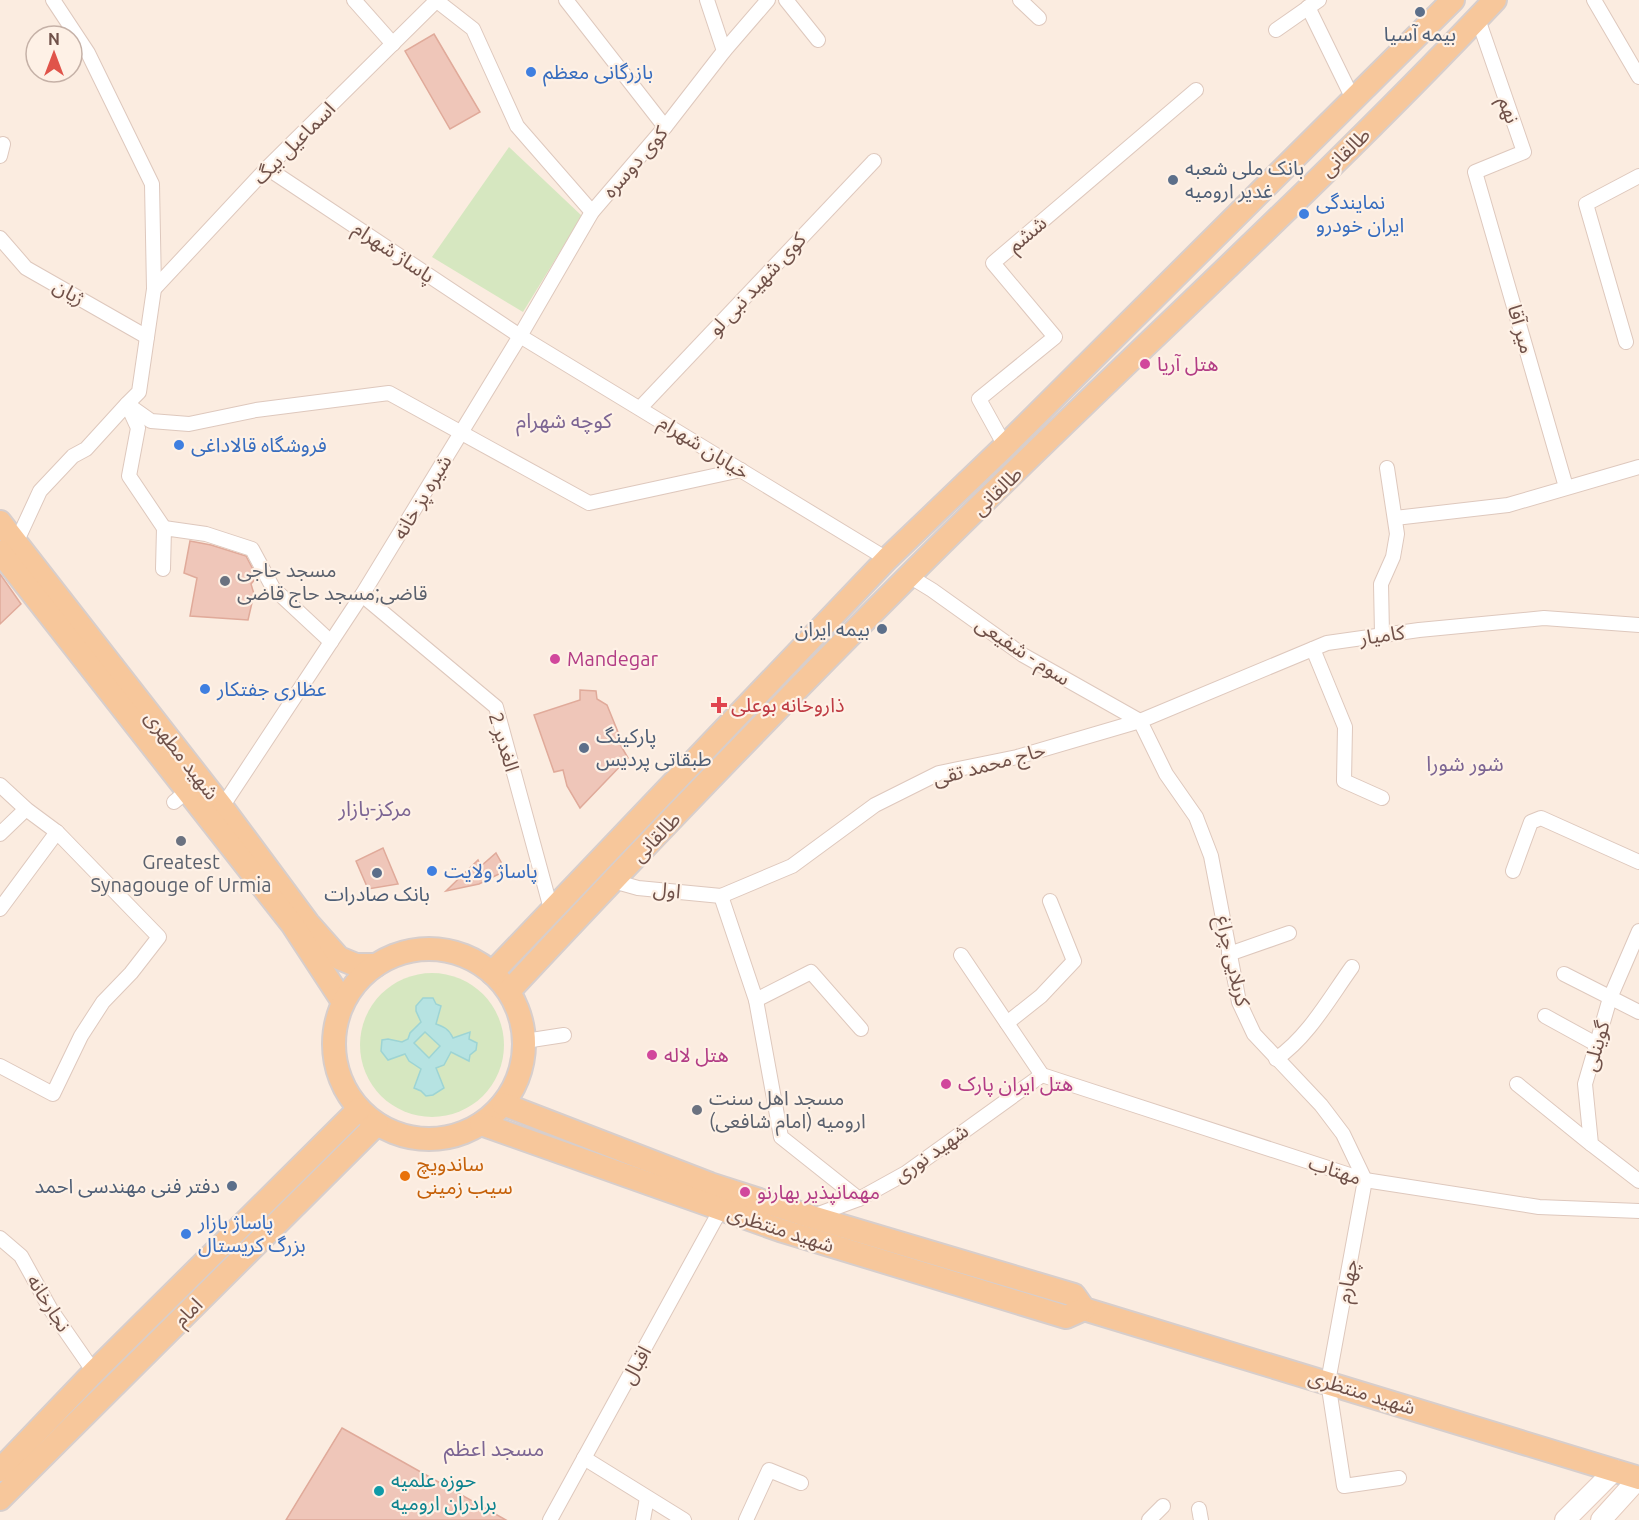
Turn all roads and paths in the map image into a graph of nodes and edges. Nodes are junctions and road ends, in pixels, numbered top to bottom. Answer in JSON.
{"nodes":[{"id":1,"x":53,"y":0,"type":"edge"},
{"id":2,"x":354,"y":0,"type":"edge"},
{"id":3,"x":437,"y":0,"type":"edge"},
{"id":4,"x":566,"y":0,"type":"edge"},
{"id":5,"x":707,"y":0,"type":"edge"},
{"id":6,"x":768,"y":0,"type":"edge"},
{"id":7,"x":786,"y":0,"type":"edge"},
{"id":8,"x":1020,"y":0,"type":"edge"},
{"id":9,"x":1453,"y":0,"type":"edge"},
{"id":10,"x":1496,"y":0,"type":"edge"},
{"id":11,"x":1594,"y":0,"type":"edge"},
{"id":12,"x":1313,"y":4,"type":"edge"},
{"id":13,"x":1039,"y":18,"type":"dead end"},
{"id":14,"x":1478,"y":19,"type":"junction"},
{"id":15,"x":1276,"y":30,"type":"dead end"},
{"id":16,"x":818,"y":40,"type":"dead end"},
{"id":17,"x":393,"y":44,"type":"junction"},
{"id":18,"x":724,"y":51,"type":"junction"},
{"id":19,"x":1639,"y":77,"type":"edge"},
{"id":20,"x":1196,"y":90,"type":"dead end"},
{"id":21,"x":1354,"y":101,"type":"junction"},
{"id":22,"x":665,"y":127,"type":"junction"},
{"id":23,"x":874,"y":161,"type":"dead end"},
{"id":24,"x":267,"y":168,"type":"junction"},
{"id":25,"x":1475,"y":172,"type":"joint"},
{"id":26,"x":1639,"y":176,"type":"edge"},
{"id":27,"x":591,"y":212,"type":"junction"},
{"id":28,"x":0,"y":238,"type":"edge"},
{"id":29,"x":154,"y":289,"type":"junction"},
{"id":30,"x":520,"y":336,"type":"junction"},
{"id":31,"x":147,"y":337,"type":"junction"},
{"id":32,"x":1626,"y":342,"type":"dead end"},
{"id":33,"x":127,"y":404,"type":"junction"},
{"id":34,"x":640,"y":408,"type":"junction"},
{"id":35,"x":461,"y":432,"type":"junction"},
{"id":36,"x":1005,"y":446,"type":"junction"},
{"id":37,"x":1639,"y":467,"type":"edge"},
{"id":38,"x":1388,"y":468,"type":"dead end"},
{"id":39,"x":741,"y":470,"type":"junction"},
{"id":40,"x":1566,"y":487,"type":"junction"},
{"id":41,"x":1395,"y":518,"type":"junction"},
{"id":42,"x":0,"y":522,"type":"edge"},
{"id":43,"x":164,"y":528,"type":"junction"},
{"id":44,"x":8,"y":548,"type":"edge"},
{"id":45,"x":887,"y":559,"type":"junction"},
{"id":46,"x":163,"y":568,"type":"dead end"},
{"id":47,"x":909,"y":576,"type":"junction"},
{"id":48,"x":362,"y":595,"type":"junction"},
{"id":49,"x":1639,"y":625,"type":"edge"},
{"id":50,"x":1382,"y":634,"type":"junction"},
{"id":51,"x":331,"y":642,"type":"junction"},
{"id":52,"x":1313,"y":649,"type":"junction"},
{"id":53,"x":1140,"y":721,"type":"junction"},
{"id":54,"x":0,"y":785,"type":"edge"},
{"id":55,"x":1382,"y":798,"type":"dead end"},
{"id":56,"x":222,"y":807,"type":"junction"},
{"id":57,"x":26,"y":809,"type":"junction"},
{"id":58,"x":57,"y":832,"type":"junction"},
{"id":59,"x":0,"y":834,"type":"edge"},
{"id":60,"x":1639,"y":862,"type":"edge"},
{"id":61,"x":1513,"y":871,"type":"dead end"},
{"id":62,"x":613,"y":881,"type":"junction"},
{"id":63,"x":721,"y":896,"type":"junction"},
{"id":64,"x":1050,"y":901,"type":"dead end"},
{"id":65,"x":0,"y":909,"type":"edge"},
{"id":66,"x":551,"y":909,"type":"junction"},
{"id":67,"x":1639,"y":931,"type":"edge"},
{"id":68,"x":1289,"y":933,"type":"dead end"},
{"id":69,"x":1229,"y":954,"type":"junction"},
{"id":70,"x":961,"y":955,"type":"dead end"},
{"id":71,"x":376,"y":965,"type":"junction"},
{"id":72,"x":1352,"y":967,"type":"dead end"},
{"id":73,"x":492,"y":973,"type":"junction"},
{"id":74,"x":1564,"y":974,"type":"dead end"},
{"id":75,"x":509,"y":992,"type":"junction"},
{"id":76,"x":1610,"y":998,"type":"junction"},
{"id":77,"x":756,"y":1000,"type":"junction"},
{"id":78,"x":343,"y":1002,"type":"junction"},
{"id":79,"x":1639,"y":1012,"type":"edge"},
{"id":80,"x":1545,"y":1016,"type":"dead end"},
{"id":81,"x":1007,"y":1023,"type":"junction"},
{"id":82,"x":861,"y":1029,"type":"dead end"},
{"id":83,"x":564,"y":1035,"type":"dead end"},
{"id":84,"x":525,"y":1041,"type":"junction"},
{"id":85,"x":1596,"y":1044,"type":"junction"},
{"id":86,"x":1276,"y":1059,"type":"junction"},
{"id":87,"x":0,"y":1066,"type":"edge"},
{"id":88,"x":1042,"y":1075,"type":"junction"},
{"id":89,"x":1517,"y":1084,"type":"dead end"},
{"id":90,"x":503,"y":1104,"type":"junction"},
{"id":91,"x":359,"y":1109,"type":"junction"},
{"id":92,"x":377,"y":1124,"type":"junction"},
{"id":93,"x":481,"y":1124,"type":"junction"},
{"id":94,"x":1591,"y":1144,"type":"junction"},
{"id":95,"x":1365,"y":1180,"type":"junction"},
{"id":96,"x":1639,"y":1181,"type":"edge"},
{"id":97,"x":859,"y":1199,"type":"junction"},
{"id":98,"x":785,"y":1208,"type":"junction"},
{"id":99,"x":721,"y":1209,"type":"junction"},
{"id":100,"x":1639,"y":1211,"type":"edge"},
{"id":101,"x":812,"y":1217,"type":"junction"},
{"id":102,"x":780,"y":1230,"type":"junction"},
{"id":103,"x":0,"y":1238,"type":"edge"},
{"id":104,"x":1084,"y":1309,"type":"junction"},
{"id":105,"x":94,"y":1372,"type":"junction"},
{"id":106,"x":1328,"y":1382,"type":"junction"},
{"id":107,"x":584,"y":1458,"type":"junction"},
{"id":108,"x":0,"y":1470,"type":"edge"},
{"id":109,"x":1615,"y":1470,"type":"junction"},
{"id":110,"x":1399,"y":1478,"type":"dead end"},
{"id":111,"x":1639,"y":1478,"type":"edge"},
{"id":112,"x":801,"y":1483,"type":"dead end"},
{"id":113,"x":647,"y":1498,"type":"junction"},
{"id":114,"x":0,"y":1499,"type":"edge"},
{"id":115,"x":1163,"y":1506,"type":"dead end"},
{"id":116,"x":550,"y":1520,"type":"edge"},
{"id":117,"x":643,"y":1520,"type":"edge"},
{"id":118,"x":684,"y":1520,"type":"edge"},
{"id":119,"x":746,"y":1520,"type":"edge"},
{"id":120,"x":1149,"y":1520,"type":"edge"},
{"id":121,"x":1565,"y":1520,"type":"edge"},
{"id":122,"x":1601,"y":1520,"type":"edge"}],
"edges":[{"from":1,"to":29,"type":"street"},
{"from":2,"to":17,"type":"street"},
{"from":3,"to":17,"type":"street","name":"اسماعیل بیگ"},
{"from":3,"to":27,"type":"street"},
{"from":4,"to":22,"type":"street"},
{"from":5,"to":18,"type":"street"},
{"from":6,"to":18,"type":"street","name":"کوی دوسره"},
{"from":7,"to":16,"type":"street"},
{"from":8,"to":13,"type":"street"},
{"from":9,"to":21,"type":"main road","name":"طالقانی"},
{"from":10,"to":14,"type":"main road","name":"طالقانی"},
{"from":11,"to":19,"type":"street"},
{"from":12,"to":15,"type":"street"},
{"from":12,"to":21,"type":"street"},
{"from":14,"to":25,"type":"street","name":"نهم"},
{"from":14,"to":47,"type":"main road","name":"طالقانی"},
{"from":17,"to":24,"type":"street","name":"اسماعیل بیگ"},
{"from":18,"to":22,"type":"street","name":"کوی دوسره"},
{"from":20,"to":36,"type":"street","name":"ششم"},
{"from":21,"to":36,"type":"main road","name":"طالقانی"},
{"from":22,"to":27,"type":"street","name":"کوی دوسره"},
{"from":23,"to":34,"type":"street","name":"کوی شهید نبی لو"},
{"from":24,"to":29,"type":"street","name":"اسماعیل بیگ"},
{"from":24,"to":30,"type":"street","name":"پاساژ شهرام"},
{"from":25,"to":40,"type":"street","name":"میر آقا"},
{"from":26,"to":32,"type":"street"},
{"from":27,"to":30,"type":"street","name":"کوی دوسره"},
{"from":28,"to":31,"type":"street","name":"ژیان"},
{"from":29,"to":31,"type":"street"},
{"from":30,"to":34,"type":"street","name":"خیابان شهرام"},
{"from":30,"to":35,"type":"street","name":"شیره پز خانه"},
{"from":31,"to":33,"type":"street"},
{"from":33,"to":35,"type":"street"},
{"from":33,"to":43,"type":"street"},
{"from":33,"to":44,"type":"street"},
{"from":34,"to":39,"type":"street","name":"خیابان شهرام"},
{"from":35,"to":39,"type":"street"},
{"from":35,"to":48,"type":"street","name":"شیره پز خانه"},
{"from":36,"to":45,"type":"main road","name":"طالقانی"},
{"from":37,"to":40,"type":"street"},
{"from":38,"to":41,"type":"street"},
{"from":39,"to":45,"type":"street","name":"خیابان شهرام"},
{"from":40,"to":41,"type":"street"},
{"from":41,"to":50,"type":"street"},
{"from":42,"to":44,"type":"main road","name":"شهید مطهری"},
{"from":43,"to":46,"type":"street"},
{"from":43,"to":51,"type":"street"},
{"from":44,"to":56,"type":"main road","name":"شهید مطهری"},
{"from":44,"to":78,"type":"main road","name":"شهید مطهری"},
{"from":45,"to":47,"type":"main road"},
{"from":45,"to":66,"type":"main road","name":"طالقانی"},
{"from":47,"to":53,"type":"street","name":"سوم - شفیعی"},
{"from":47,"to":62,"type":"main road","name":"طالقانی"},
{"from":48,"to":51,"type":"street","name":"شیره پز خانه"},
{"from":48,"to":66,"type":"street","name":"2 الغدیر"},
{"from":49,"to":50,"type":"street","name":"کامیار"},
{"from":50,"to":52,"type":"street","name":"کامیار"},
{"from":51,"to":56,"type":"street","name":"شیره پز خانه"},
{"from":52,"to":53,"type":"street","name":"کامیار"},
{"from":52,"to":55,"type":"street"},
{"from":53,"to":63,"type":"street","name":"حاج محمد تقی"},
{"from":53,"to":69,"type":"street","name":"کربلایی چراغ"},
{"from":54,"to":57,"type":"street"},
{"from":56,"to":71,"type":"main road","name":"شهید مطهری"},
{"from":57,"to":58,"type":"street"},
{"from":57,"to":59,"type":"street"},
{"from":58,"to":65,"type":"street"},
{"from":58,"to":87,"type":"street"},
{"from":60,"to":61,"type":"street"},
{"from":62,"to":63,"type":"street","name":"اول"},
{"from":62,"to":75,"type":"main road","name":"طالقانی"},
{"from":63,"to":77,"type":"street"},
{"from":64,"to":81,"type":"street"},
{"from":66,"to":73,"type":"main road","name":"طالقانی"},
{"from":67,"to":76,"type":"street","name":"گوینلی"},
{"from":68,"to":69,"type":"street"},
{"from":69,"to":86,"type":"street","name":"کربلایی چراغ"},
{"from":70,"to":81,"type":"street"},
{"from":71,"to":73,"type":"main road"},
{"from":71,"to":78,"type":"main road"},
{"from":72,"to":86,"type":"street"},
{"from":73,"to":75,"type":"main road"},
{"from":74,"to":76,"type":"street"},
{"from":75,"to":84,"type":"main road"},
{"from":76,"to":79,"type":"street"},
{"from":76,"to":85,"type":"street","name":"گوینلی"},
{"from":77,"to":82,"type":"street"},
{"from":77,"to":97,"type":"street"},
{"from":78,"to":91,"type":"main road"},
{"from":80,"to":85,"type":"street"},
{"from":81,"to":88,"type":"street"},
{"from":83,"to":84,"type":"street"},
{"from":84,"to":90,"type":"main road"},
{"from":85,"to":94,"type":"street","name":"گوینلی"},
{"from":86,"to":95,"type":"street","name":"کربلایی چراغ"},
{"from":88,"to":95,"type":"street","name":"مهتاب"},
{"from":88,"to":97,"type":"street","name":"شهید نوری"},
{"from":89,"to":94,"type":"street"},
{"from":90,"to":93,"type":"main road"},
{"from":90,"to":98,"type":"main road","name":"شهید منتظری"},
{"from":91,"to":92,"type":"main road"},
{"from":91,"to":105,"type":"main road","name":"امام"},
{"from":92,"to":93,"type":"main road"},
{"from":92,"to":114,"type":"main road","name":"امام"},
{"from":93,"to":99,"type":"main road","name":"شهید منتظری"},
{"from":94,"to":96,"type":"street"},
{"from":95,"to":100,"type":"street","name":"مهتاب"},
{"from":95,"to":106,"type":"street","name":"چهارم"},
{"from":97,"to":101,"type":"street","name":"شهید نوری"},
{"from":98,"to":101,"type":"main road","name":"شهید منتظری"},
{"from":98,"to":102,"type":"main road"},
{"from":99,"to":102,"type":"main road","name":"شهید منتظری"},
{"from":99,"to":107,"type":"street","name":"اقبال"},
{"from":101,"to":104,"type":"main road","name":"شهید منتظری"},
{"from":102,"to":104,"type":"main road","name":"شهید منتظری"},
{"from":103,"to":105,"type":"street","name":"نجارخانه"},
{"from":104,"to":106,"type":"main road","name":"شهید منتظری"},
{"from":105,"to":108,"type":"main road","name":"امام"},
{"from":106,"to":109,"type":"main road","name":"شهید منتظری"},
{"from":106,"to":110,"type":"street","name":"چهارم"},
{"from":107,"to":113,"type":"street"},
{"from":107,"to":116,"type":"street","name":"اقبال"},
{"from":109,"to":111,"type":"main road","name":"شهید منتظری"},
{"from":109,"to":121,"type":"main road"},
{"from":111,"to":122,"type":"main road"},
{"from":112,"to":119,"type":"street"},
{"from":113,"to":117,"type":"street"},
{"from":113,"to":118,"type":"street"},
{"from":115,"to":120,"type":"street"}]}
